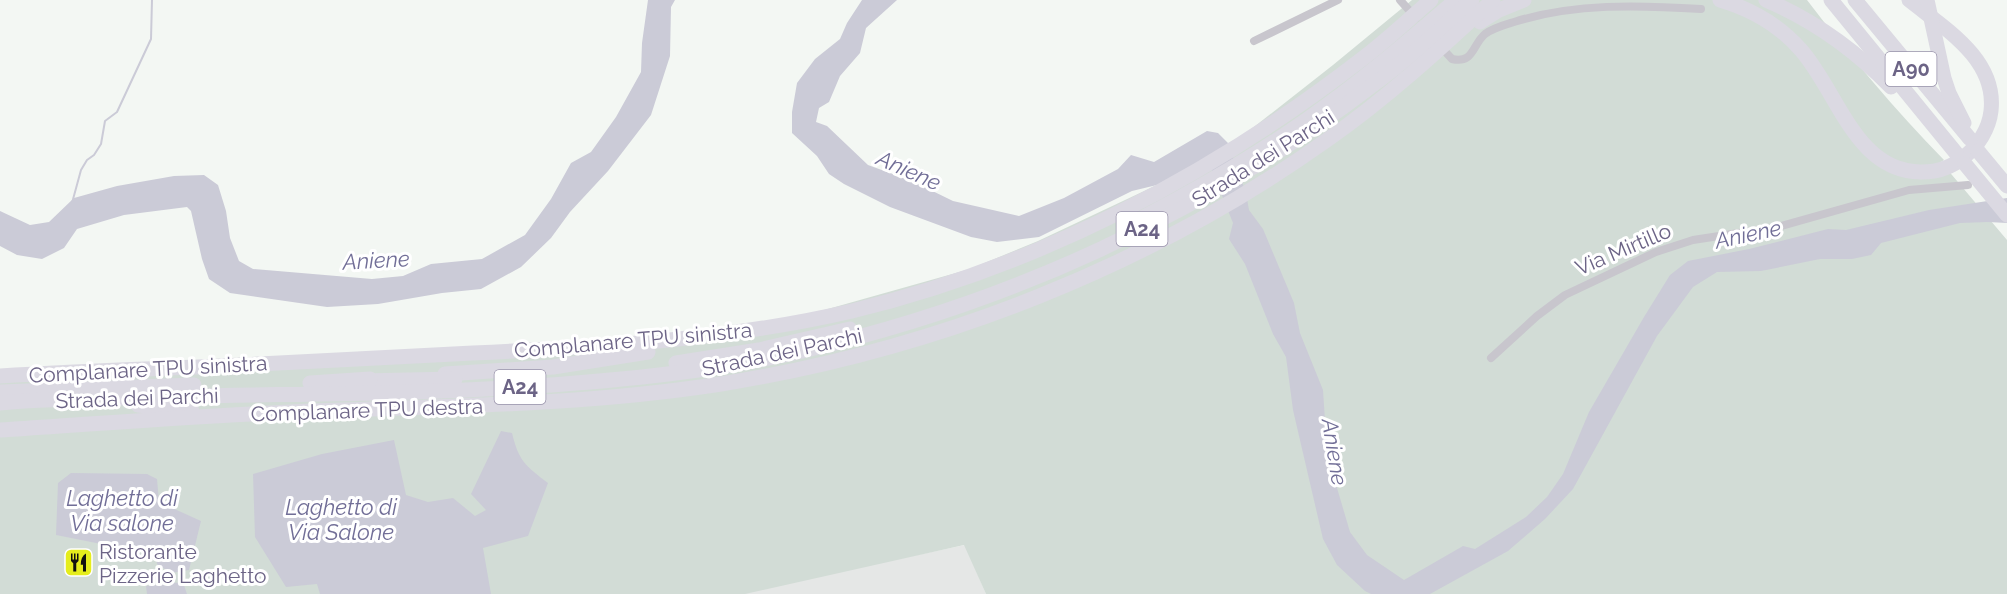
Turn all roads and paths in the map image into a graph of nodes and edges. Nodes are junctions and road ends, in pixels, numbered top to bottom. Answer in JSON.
{"nodes":[{"id":1,"x":1338,"y":0,"type":"edge"},
{"id":2,"x":1431,"y":0,"type":"edge"},
{"id":3,"x":1456,"y":0,"type":"edge"},
{"id":4,"x":1472,"y":0,"type":"edge"},
{"id":5,"x":1493,"y":0,"type":"edge"},
{"id":6,"x":1524,"y":0,"type":"edge"},
{"id":7,"x":1720,"y":0,"type":"edge"},
{"id":8,"x":1741,"y":0,"type":"edge"},
{"id":9,"x":1766,"y":0,"type":"edge"},
{"id":10,"x":1831,"y":0,"type":"edge"},
{"id":11,"x":1854,"y":0,"type":"edge"},
{"id":12,"x":1909,"y":0,"type":"edge"},
{"id":13,"x":1927,"y":0,"type":"edge"},
{"id":14,"x":1402,"y":2,"type":"edge"},
{"id":15,"x":1423,"y":5,"type":"edge"},
{"id":16,"x":1701,"y":9,"type":"dead end"},
{"id":17,"x":1254,"y":41,"type":"dead end"},
{"id":18,"x":1411,"y":75,"type":"junction"},
{"id":19,"x":1887,"y":83,"type":"junction"},
{"id":20,"x":1915,"y":102,"type":"junction"},
{"id":21,"x":1972,"y":142,"type":"junction"},
{"id":22,"x":1261,"y":156,"type":"junction"},
{"id":23,"x":1966,"y":169,"type":"junction"},
{"id":24,"x":2007,"y":186,"type":"edge"},
{"id":25,"x":2007,"y":215,"type":"edge"},
{"id":26,"x":1013,"y":282,"type":"junction"},
{"id":27,"x":765,"y":328,"type":"junction"},
{"id":28,"x":1491,"y":358,"type":"dead end"},
{"id":29,"x":0,"y":376,"type":"edge"},
{"id":30,"x":310,"y":383,"type":"junction"},
{"id":31,"x":0,"y":392,"type":"edge"},
{"id":32,"x":6,"y":402,"type":"edge"},
{"id":33,"x":264,"y":414,"type":"junction"},
{"id":34,"x":0,"y":430,"type":"edge"}],
"edges":[{"from":1,"to":17,"type":"street"},
{"from":2,"to":15,"type":"highway","name":"Complanare TPU sinistra"},
{"from":3,"to":22,"type":"highway","name":"Strada dei Parchi","number":"A24"},
{"from":4,"to":22,"type":"highway","name":"Strada dei Parchi","number":"A24"},
{"from":5,"to":18,"type":"highway","name":"Complanare TPU destra"},
{"from":6,"to":18,"type":"highway"},
{"from":7,"to":12,"type":"highway"},
{"from":8,"to":19,"type":"highway"},
{"from":9,"to":19,"type":"highway"},
{"from":10,"to":20,"type":"highway","number":"A90"},
{"from":11,"to":21,"type":"highway","number":"A90"},
{"from":13,"to":21,"type":"highway"},
{"from":14,"to":16,"type":"street"},
{"from":15,"to":27,"type":"highway","name":"Complanare TPU sinistra"},
{"from":18,"to":33,"type":"highway","name":"Complanare TPU destra"},
{"from":19,"to":20,"type":"highway"},
{"from":20,"to":23,"type":"highway","number":"A90"},
{"from":21,"to":24,"type":"highway","number":"A90"},
{"from":22,"to":26,"type":"highway","name":"Strada dei Parchi","number":"A24"},
{"from":23,"to":25,"type":"highway","number":"A90"},
{"from":23,"to":28,"type":"street","name":"Via Mirtillo"},
{"from":26,"to":30,"type":"highway","name":"Strada dei Parchi","number":"A24"},
{"from":26,"to":32,"type":"highway","name":"Strada dei Parchi","number":"A24"},
{"from":27,"to":29,"type":"highway","name":"Complanare TPU sinistra"},
{"from":27,"to":30,"type":"highway"},
{"from":30,"to":31,"type":"highway","name":"Strada dei Parchi","number":"A24"},
{"from":32,"to":33,"type":"highway"},
{"from":33,"to":34,"type":"highway","name":"Complanare TPU destra"}]}
